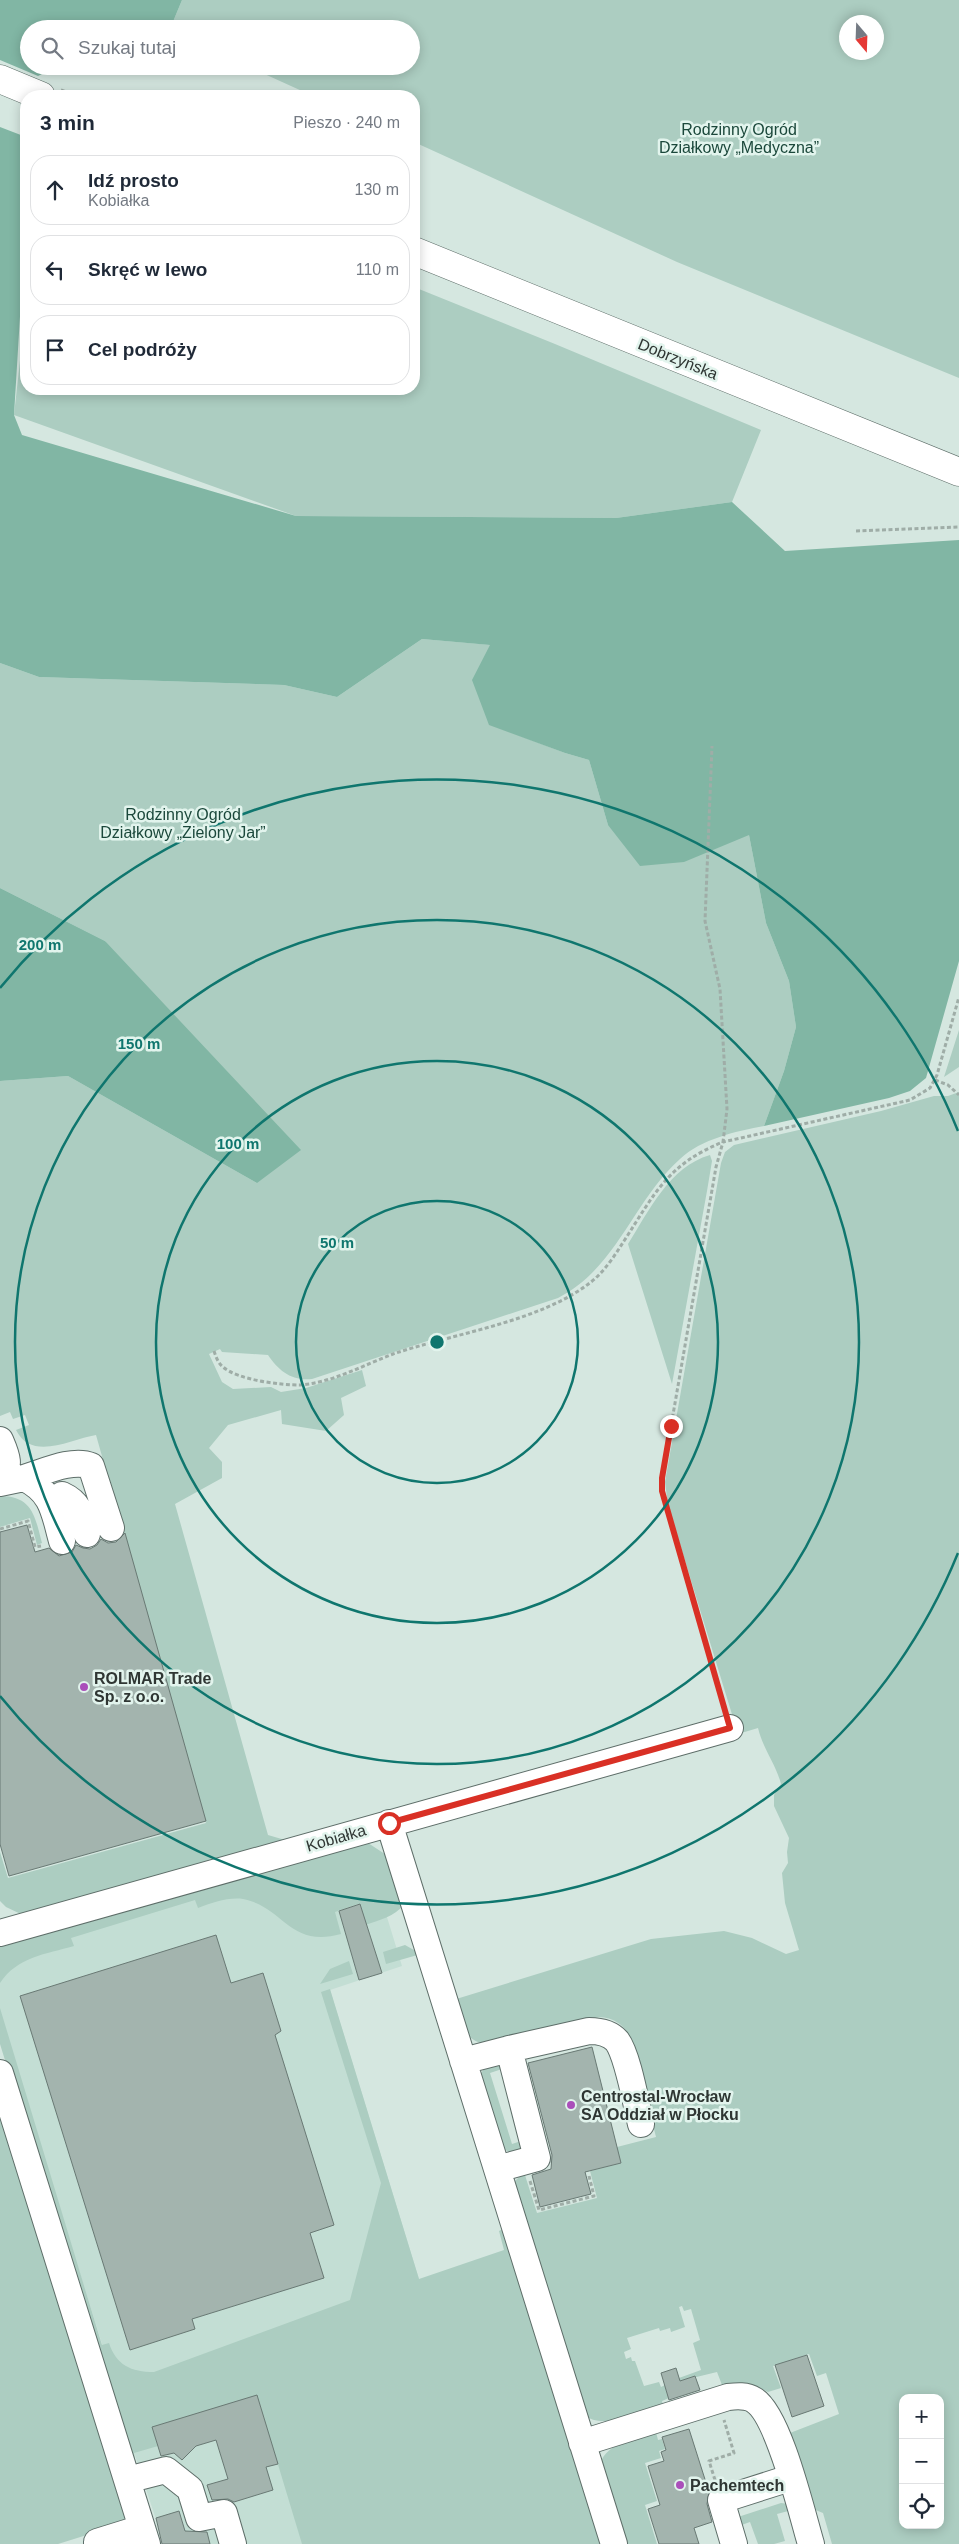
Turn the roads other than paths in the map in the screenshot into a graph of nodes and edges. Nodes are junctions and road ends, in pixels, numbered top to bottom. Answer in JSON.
{"nodes":[{"id":1,"x":0,"y":79,"type":"edge"},
{"id":2,"x":42,"y":90,"type":"edge"},
{"id":3,"x":420,"y":253,"type":"edge"},
{"id":4,"x":954,"y":468,"type":"edge"},
{"id":5,"x":0,"y":1440,"type":"edge"},
{"id":6,"x":11,"y":1481,"type":"edge"},
{"id":7,"x":70,"y":1539,"type":"junction"},
{"id":8,"x":730,"y":1728,"type":"road end"},
{"id":9,"x":389,"y":1823,"type":"junction"},
{"id":10,"x":0,"y":1933,"type":"edge"},
{"id":11,"x":509,"y":2049,"type":"junction"},
{"id":12,"x":463,"y":2061,"type":"junction"},
{"id":13,"x":0,"y":2072,"type":"edge"},
{"id":14,"x":641,"y":2124,"type":"dead end"},
{"id":15,"x":497,"y":2169,"type":"junction"},
{"id":16,"x":582,"y":2443,"type":"junction"},
{"id":17,"x":790,"y":2478,"type":"junction"},
{"id":18,"x":127,"y":2480,"type":"junction"},
{"id":19,"x":145,"y":2536,"type":"edge"},
{"id":20,"x":91,"y":2543,"type":"edge"},
{"id":21,"x":233,"y":2544,"type":"edge"},
{"id":22,"x":614,"y":2544,"type":"edge"},
{"id":23,"x":734,"y":2544,"type":"edge"},
{"id":24,"x":811,"y":2544,"type":"edge"}],
"edges":[{"from":1,"to":2,"type":"main road"},
{"from":3,"to":4,"type":"main road","name":"Dobrzyńska"},
{"from":5,"to":6,"type":"street"},
{"from":6,"to":7,"type":"street"},
{"from":6,"to":7,"type":"street"},
{"from":6,"to":7,"type":"street"},
{"from":8,"to":9,"type":"street","name":"Kobiałka"},
{"from":9,"to":10,"type":"street","name":"Kobiałka"},
{"from":9,"to":12,"type":"street"},
{"from":11,"to":12,"type":"street"},
{"from":11,"to":14,"type":"street"},
{"from":11,"to":15,"type":"street"},
{"from":12,"to":15,"type":"street"},
{"from":13,"to":18,"type":"street"},
{"from":15,"to":16,"type":"street"},
{"from":16,"to":17,"type":"street"},
{"from":16,"to":22,"type":"street"},
{"from":17,"to":23,"type":"street"},
{"from":17,"to":24,"type":"street"},
{"from":18,"to":19,"type":"street"},
{"from":18,"to":21,"type":"street"},
{"from":19,"to":20,"type":"street"}]}
